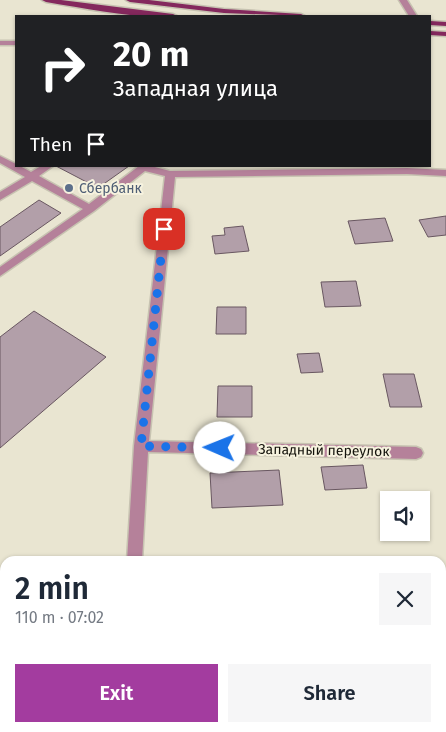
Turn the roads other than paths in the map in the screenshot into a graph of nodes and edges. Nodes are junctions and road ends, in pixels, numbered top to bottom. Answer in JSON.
{"nodes":[{"id":1,"x":46,"y":0,"type":"edge"},
{"id":2,"x":130,"y":0,"type":"edge"},
{"id":3,"x":403,"y":0,"type":"edge"},
{"id":4,"x":163,"y":15,"type":"edge"},
{"id":5,"x":287,"y":15,"type":"edge"},
{"id":6,"x":412,"y":15,"type":"edge"},
{"id":7,"x":431,"y":24,"type":"edge"},
{"id":8,"x":446,"y":24,"type":"edge"},
{"id":9,"x":431,"y":33,"type":"edge"},
{"id":10,"x":446,"y":34,"type":"edge"},
{"id":11,"x":0,"y":43,"type":"edge"},
{"id":12,"x":15,"y":43,"type":"edge"},
{"id":13,"x":0,"y":159,"type":"edge"},
{"id":14,"x":47,"y":167,"type":"edge"},
{"id":15,"x":145,"y":167,"type":"edge"},
{"id":16,"x":446,"y":173,"type":"edge"},
{"id":17,"x":170,"y":174,"type":"junction"},
{"id":18,"x":32,"y":177,"type":"junction"},
{"id":19,"x":0,"y":197,"type":"edge"},
{"id":20,"x":90,"y":209,"type":"junction"},
{"id":21,"x":0,"y":272,"type":"edge"},
{"id":22,"x":141,"y":446,"type":"junction"},
{"id":23,"x":416,"y":453,"type":"dead end"},
{"id":24,"x":134,"y":556,"type":"edge"}],
"edges":[{"from":1,"to":4,"type":"main road"},
{"from":2,"to":5,"type":"main road"},
{"from":3,"to":6,"type":"street"},
{"from":7,"to":8,"type":"main road"},
{"from":9,"to":10,"type":"main road"},
{"from":11,"to":12,"type":"street"},
{"from":13,"to":18,"type":"street"},
{"from":14,"to":18,"type":"street"},
{"from":15,"to":17,"type":"street"},
{"from":15,"to":20,"type":"street"},
{"from":16,"to":17,"type":"street"},
{"from":17,"to":22,"type":"street"},
{"from":18,"to":19,"type":"street"},
{"from":18,"to":20,"type":"street"},
{"from":20,"to":21,"type":"street"},
{"from":22,"to":23,"type":"street","name":"Западный переулок"},
{"from":22,"to":24,"type":"street"}]}
